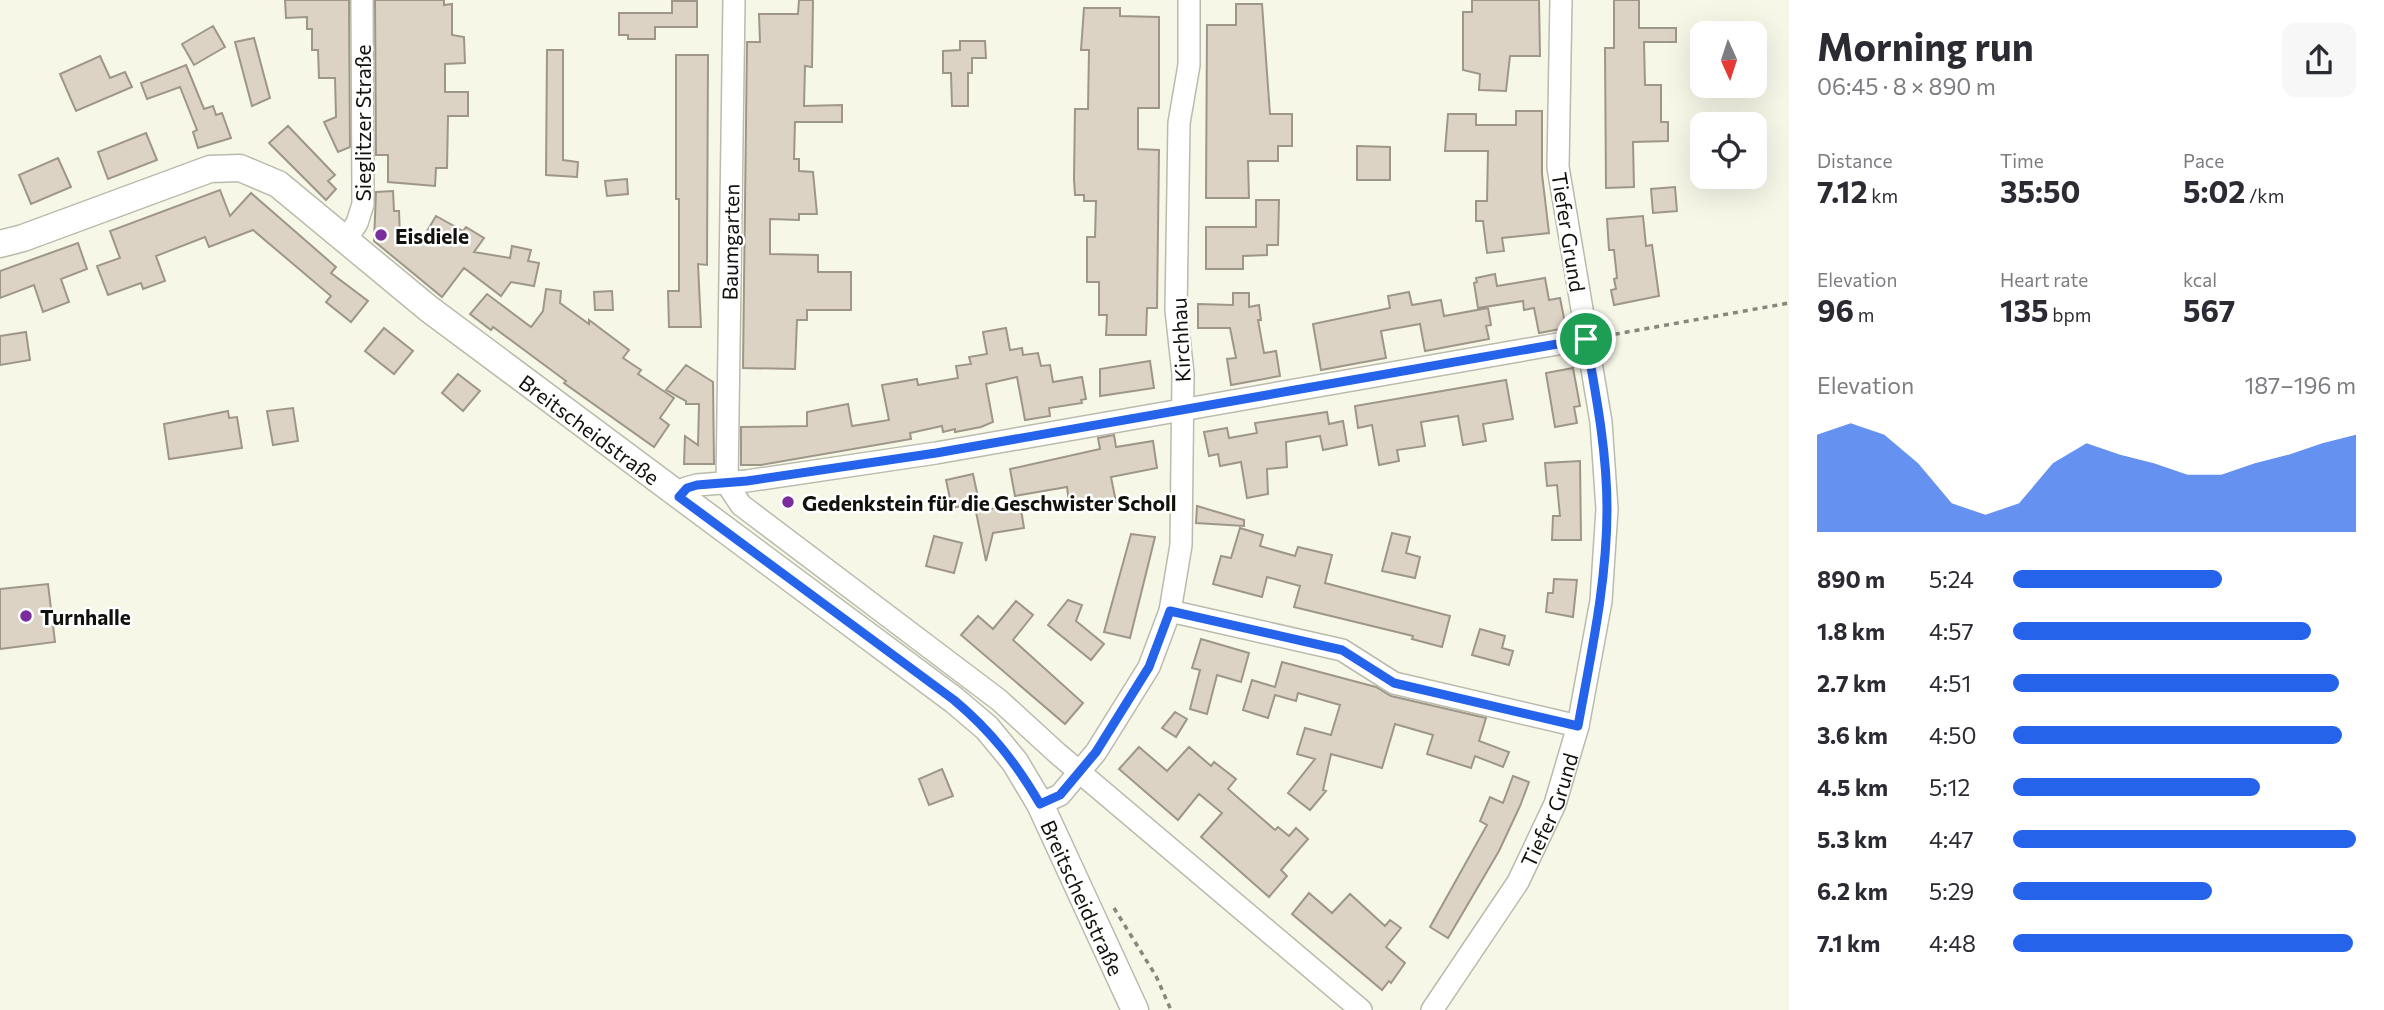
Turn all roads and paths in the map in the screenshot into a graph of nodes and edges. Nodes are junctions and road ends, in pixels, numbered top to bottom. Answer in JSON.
{"nodes":[{"id":1,"x":362,"y":0,"type":"edge"},
{"id":2,"x":734,"y":0,"type":"edge"},
{"id":3,"x":1189,"y":0,"type":"edge"},
{"id":4,"x":1561,"y":0,"type":"edge"},
{"id":5,"x":345,"y":241,"type":"junction"},
{"id":6,"x":0,"y":244,"type":"edge"},
{"id":7,"x":1789,"y":303,"type":"edge"},
{"id":8,"x":1586,"y":339,"type":"junction"},
{"id":9,"x":1182,"y":412,"type":"junction"},
{"id":10,"x":727,"y":484,"type":"junction"},
{"id":11,"x":679,"y":497,"type":"junction"},
{"id":12,"x":1170,"y":611,"type":"junction"},
{"id":13,"x":1578,"y":726,"type":"junction"},
{"id":14,"x":1082,"y":772,"type":"junction"},
{"id":15,"x":1040,"y":804,"type":"junction"},
{"id":16,"x":1135,"y":1010,"type":"edge"},
{"id":17,"x":1361,"y":1010,"type":"edge"},
{"id":18,"x":1432,"y":1010,"type":"edge"}],
"edges":[{"from":1,"to":5,"type":"street","name":"Sieglitzer Straße"},
{"from":2,"to":10,"type":"street","name":"Baumgarten"},
{"from":3,"to":9,"type":"street","name":"Kirchhau"},
{"from":4,"to":8,"type":"street","name":"Tiefer Grund"},
{"from":5,"to":6,"type":"street","name":"Breitscheidstraße"},
{"from":5,"to":11,"type":"street","name":"Breitscheidstraße"},
{"from":7,"to":8,"type":"path"},
{"from":8,"to":9,"type":"street"},
{"from":8,"to":13,"type":"street","name":"Tiefer Grund"},
{"from":9,"to":10,"type":"street"},
{"from":9,"to":12,"type":"street","name":"Kirchhau"},
{"from":10,"to":11,"type":"street"},
{"from":10,"to":14,"type":"street"},
{"from":11,"to":15,"type":"street","name":"Breitscheidstraße"},
{"from":12,"to":13,"type":"street"},
{"from":12,"to":14,"type":"street","name":"Kirchhau"},
{"from":13,"to":18,"type":"street","name":"Tiefer Grund"},
{"from":14,"to":15,"type":"street","name":"Kirchhau"},
{"from":14,"to":17,"type":"street"},
{"from":15,"to":16,"type":"street","name":"Breitscheidstraße"}]}
